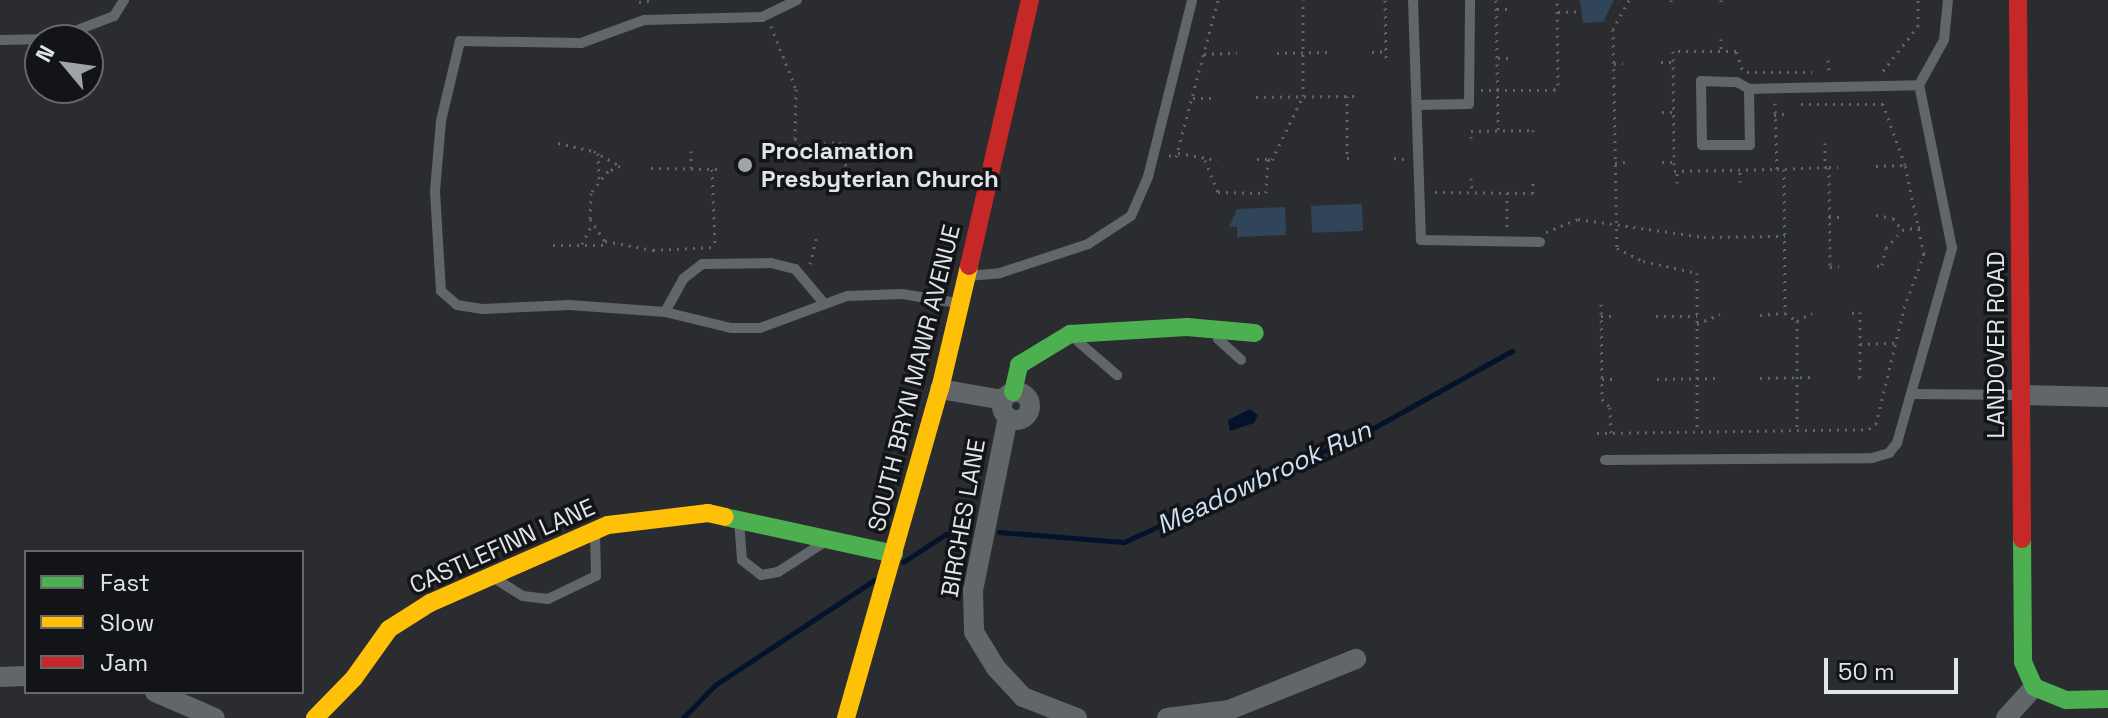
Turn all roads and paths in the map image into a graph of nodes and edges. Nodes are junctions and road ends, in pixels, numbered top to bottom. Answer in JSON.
{"nodes":[{"id":1,"x":124,"y":0,"type":"edge"},
{"id":2,"x":654,"y":0,"type":"edge"},
{"id":3,"x":797,"y":0,"type":"edge"},
{"id":4,"x":1030,"y":0,"type":"edge"},
{"id":5,"x":1192,"y":0,"type":"edge"},
{"id":6,"x":1218,"y":0,"type":"edge"},
{"id":7,"x":1303,"y":0,"type":"edge"},
{"id":8,"x":1385,"y":0,"type":"edge"},
{"id":9,"x":1413,"y":0,"type":"edge"},
{"id":10,"x":1470,"y":0,"type":"edge"},
{"id":11,"x":1496,"y":0,"type":"edge"},
{"id":12,"x":1557,"y":0,"type":"edge"},
{"id":13,"x":1629,"y":0,"type":"edge"},
{"id":14,"x":1948,"y":0,"type":"edge"},
{"id":15,"x":2018,"y":0,"type":"edge"},
{"id":16,"x":639,"y":2,"type":"edge"},
{"id":17,"x":1549,"y":8,"type":"dead end"},
{"id":18,"x":1497,"y":9,"type":"junction"},
{"id":19,"x":1511,"y":9,"type":"dead end"},
{"id":20,"x":1558,"y":10,"type":"junction"},
{"id":21,"x":1581,"y":11,"type":"dead end"},
{"id":22,"x":767,"y":15,"type":"junction"},
{"id":23,"x":1721,"y":39,"type":"dead end"},
{"id":24,"x":0,"y":40,"type":"edge"},
{"id":25,"x":1386,"y":51,"type":"junction"},
{"id":26,"x":1721,"y":51,"type":"dead end"},
{"id":27,"x":1303,"y":52,"type":"junction"},
{"id":28,"x":1331,"y":52,"type":"dead end"},
{"id":29,"x":1372,"y":52,"type":"dead end"},
{"id":30,"x":1237,"y":53,"type":"dead end"},
{"id":31,"x":1277,"y":53,"type":"dead end"},
{"id":32,"x":1204,"y":54,"type":"junction"},
{"id":33,"x":1558,"y":57,"type":"junction"},
{"id":34,"x":1498,"y":58,"type":"junction"},
{"id":35,"x":1512,"y":58,"type":"dead end"},
{"id":36,"x":1549,"y":58,"type":"dead end"},
{"id":37,"x":1828,"y":60,"type":"dead end"},
{"id":38,"x":1386,"y":61,"type":"dead end"},
{"id":39,"x":1661,"y":62,"type":"dead end"},
{"id":40,"x":1673,"y":62,"type":"dead end"},
{"id":41,"x":1623,"y":63,"type":"dead end"},
{"id":42,"x":1614,"y":64,"type":"junction"},
{"id":43,"x":1829,"y":72,"type":"dead end"},
{"id":44,"x":1919,"y":85,"type":"junction"},
{"id":45,"x":1749,"y":89,"type":"junction"},
{"id":46,"x":1469,"y":90,"type":"junction"},
{"id":47,"x":1498,"y":90,"type":"junction"},
{"id":48,"x":1303,"y":96,"type":"junction"},
{"id":49,"x":1347,"y":96,"type":"junction"},
{"id":50,"x":1354,"y":96,"type":"dead end"},
{"id":51,"x":1256,"y":97,"type":"dead end"},
{"id":52,"x":1193,"y":98,"type":"junction"},
{"id":53,"x":1216,"y":98,"type":"dead end"},
{"id":54,"x":1417,"y":105,"type":"junction"},
{"id":55,"x":1662,"y":112,"type":"dead end"},
{"id":56,"x":1674,"y":112,"type":"dead end"},
{"id":57,"x":1784,"y":114,"type":"dead end"},
{"id":58,"x":1774,"y":115,"type":"junction"},
{"id":59,"x":1498,"y":130,"type":"junction"},
{"id":60,"x":1533,"y":137,"type":"dead end"},
{"id":61,"x":1471,"y":138,"type":"dead end"},
{"id":62,"x":558,"y":143,"type":"dead end"},
{"id":63,"x":1825,"y":143,"type":"dead end"},
{"id":64,"x":1154,"y":150,"type":"junction"},
{"id":65,"x":691,"y":151,"type":"dead end"},
{"id":66,"x":598,"y":153,"type":"junction"},
{"id":67,"x":1177,"y":153,"type":"junction"},
{"id":68,"x":1355,"y":158,"type":"dead end"},
{"id":69,"x":1257,"y":159,"type":"dead end"},
{"id":70,"x":1268,"y":159,"type":"junction"},
{"id":71,"x":1205,"y":160,"type":"junction"},
{"id":72,"x":1217,"y":160,"type":"dead end"},
{"id":73,"x":1625,"y":162,"type":"dead end"},
{"id":74,"x":1662,"y":162,"type":"dead end"},
{"id":75,"x":1674,"y":162,"type":"dead end"},
{"id":76,"x":1615,"y":163,"type":"junction"},
{"id":77,"x":1905,"y":165,"type":"junction"},
{"id":78,"x":1876,"y":166,"type":"dead end"},
{"id":79,"x":1838,"y":167,"type":"dead end"},
{"id":80,"x":651,"y":168,"type":"dead end"},
{"id":81,"x":1827,"y":168,"type":"junction"},
{"id":82,"x":691,"y":169,"type":"junction"},
{"id":83,"x":712,"y":169,"type":"junction"},
{"id":84,"x":720,"y":169,"type":"dead end"},
{"id":85,"x":1784,"y":169,"type":"junction"},
{"id":86,"x":1740,"y":170,"type":"dead end"},
{"id":87,"x":1677,"y":171,"type":"dead end"},
{"id":88,"x":810,"y":174,"type":"dead end"},
{"id":89,"x":1471,"y":178,"type":"dead end"},
{"id":90,"x":1533,"y":178,"type":"dead end"},
{"id":91,"x":1740,"y":182,"type":"dead end"},
{"id":92,"x":1677,"y":183,"type":"dead end"},
{"id":93,"x":598,"y":184,"type":"junction"},
{"id":94,"x":1419,"y":193,"type":"junction"},
{"id":95,"x":1507,"y":193,"type":"junction"},
{"id":96,"x":1472,"y":194,"type":"junction"},
{"id":97,"x":1876,"y":215,"type":"dead end"},
{"id":98,"x":1829,"y":217,"type":"junction"},
{"id":99,"x":1839,"y":217,"type":"dead end"},
{"id":100,"x":1616,"y":223,"type":"junction"},
{"id":101,"x":592,"y":224,"type":"junction"},
{"id":102,"x":1921,"y":227,"type":"junction"},
{"id":103,"x":1902,"y":230,"type":"junction"},
{"id":104,"x":817,"y":236,"type":"dead end"},
{"id":105,"x":1785,"y":236,"type":"junction"},
{"id":106,"x":1507,"y":242,"type":"junction"},
{"id":107,"x":1540,"y":242,"type":"joint"},
{"id":108,"x":582,"y":244,"type":"junction"},
{"id":109,"x":553,"y":245,"type":"dead end"},
{"id":110,"x":613,"y":246,"type":"junction"},
{"id":111,"x":715,"y":247,"type":"junction"},
{"id":112,"x":713,"y":264,"type":"junction"},
{"id":113,"x":1839,"y":266,"type":"dead end"},
{"id":114,"x":1877,"y":266,"type":"dead end"},
{"id":115,"x":966,"y":276,"type":"junction"},
{"id":116,"x":802,"y":278,"type":"junction"},
{"id":117,"x":823,"y":302,"type":"junction"},
{"id":118,"x":959,"y":303,"type":"junction"},
{"id":119,"x":1601,"y":304,"type":"dead end"},
{"id":120,"x":665,"y":312,"type":"junction"},
{"id":121,"x":1785,"y":313,"type":"junction"},
{"id":122,"x":1812,"y":313,"type":"dead end"},
{"id":123,"x":1852,"y":313,"type":"dead end"},
{"id":124,"x":1720,"y":314,"type":"dead end"},
{"id":125,"x":1760,"y":315,"type":"dead end"},
{"id":126,"x":1601,"y":316,"type":"junction"},
{"id":127,"x":1617,"y":316,"type":"dead end"},
{"id":128,"x":1656,"y":316,"type":"dead end"},
{"id":129,"x":1697,"y":316,"type":"junction"},
{"id":130,"x":1797,"y":321,"type":"junction"},
{"id":131,"x":1697,"y":324,"type":"junction"},
{"id":132,"x":1199,"y":328,"type":"junction"},
{"id":133,"x":1255,"y":333,"type":"dead end"},
{"id":134,"x":1070,"y":334,"type":"junction"},
{"id":135,"x":1896,"y":343,"type":"junction"},
{"id":136,"x":1860,"y":344,"type":"junction"},
{"id":137,"x":1241,"y":360,"type":"dead end"},
{"id":138,"x":1117,"y":375,"type":"dead end"},
{"id":139,"x":1797,"y":377,"type":"junction"},
{"id":140,"x":1812,"y":377,"type":"dead end"},
{"id":141,"x":1853,"y":377,"type":"dead end"},
{"id":142,"x":1697,"y":378,"type":"junction"},
{"id":143,"x":1720,"y":378,"type":"dead end"},
{"id":144,"x":1760,"y":378,"type":"dead end"},
{"id":145,"x":1602,"y":379,"type":"junction"},
{"id":146,"x":1618,"y":379,"type":"dead end"},
{"id":147,"x":1657,"y":379,"type":"dead end"},
{"id":148,"x":940,"y":389,"type":"junction"},
{"id":149,"x":1911,"y":394,"type":"junction"},
{"id":150,"x":2020,"y":395,"type":"junction"},
{"id":151,"x":2108,"y":397,"type":"edge"},
{"id":152,"x":1008,"y":403,"type":"junction"},
{"id":153,"x":1797,"y":430,"type":"junction"},
{"id":154,"x":1697,"y":431,"type":"junction"},
{"id":155,"x":1597,"y":433,"type":"dead end"},
{"id":156,"x":1611,"y":433,"type":"junction"},
{"id":157,"x":1605,"y":460,"type":"dead end"},
{"id":158,"x":739,"y":518,"type":"junction"},
{"id":159,"x":595,"y":531,"type":"junction"},
{"id":160,"x":829,"y":539,"type":"junction"},
{"id":161,"x":893,"y":558,"type":"junction"},
{"id":162,"x":492,"y":577,"type":"junction"},
{"id":163,"x":1356,"y":659,"type":"dead end"},
{"id":164,"x":24,"y":676,"type":"edge"},
{"id":165,"x":0,"y":677,"type":"edge"},
{"id":166,"x":2034,"y":687,"type":"junction"},
{"id":167,"x":160,"y":694,"type":"edge"},
{"id":168,"x":2108,"y":699,"type":"edge"},
{"id":169,"x":215,"y":718,"type":"edge"},
{"id":170,"x":315,"y":718,"type":"edge"},
{"id":171,"x":846,"y":718,"type":"edge"},
{"id":172,"x":1077,"y":718,"type":"edge"},
{"id":173,"x":1167,"y":718,"type":"edge"},
{"id":174,"x":2006,"y":718,"type":"edge"}],
"edges":[{"from":1,"to":24,"type":"lane"},
{"from":2,"to":16,"type":"path"},
{"from":3,"to":22,"type":"lane"},
{"from":4,"to":115,"type":"street","name":"SOUTH BRYN MAWR AVENUE"},
{"from":5,"to":64,"type":"lane"},
{"from":6,"to":32,"type":"path"},
{"from":7,"to":27,"type":"path"},
{"from":8,"to":25,"type":"path"},
{"from":9,"to":54,"type":"lane"},
{"from":10,"to":46,"type":"lane"},
{"from":11,"to":18,"type":"path"},
{"from":12,"to":20,"type":"path"},
{"from":13,"to":42,"type":"path"},
{"from":14,"to":44,"type":"lane"},
{"from":15,"to":150,"type":"street","name":"LANDOVER ROAD"},
{"from":17,"to":20,"type":"path"},
{"from":18,"to":19,"type":"path"},
{"from":18,"to":34,"type":"path"},
{"from":20,"to":21,"type":"path"},
{"from":20,"to":33,"type":"path"},
{"from":22,"to":88,"type":"path"},
{"from":22,"to":120,"type":"lane"},
{"from":23,"to":26,"type":"path"},
{"from":25,"to":29,"type":"path"},
{"from":25,"to":38,"type":"path"},
{"from":27,"to":28,"type":"path"},
{"from":27,"to":31,"type":"path"},
{"from":27,"to":48,"type":"path"},
{"from":30,"to":32,"type":"path"},
{"from":32,"to":52,"type":"path"},
{"from":33,"to":36,"type":"path"},
{"from":33,"to":47,"type":"path"},
{"from":34,"to":35,"type":"path"},
{"from":34,"to":47,"type":"path"},
{"from":37,"to":43,"type":"path"},
{"from":39,"to":40,"type":"path"},
{"from":41,"to":42,"type":"path"},
{"from":42,"to":76,"type":"path"},
{"from":44,"to":45,"type":"lane"},
{"from":44,"to":149,"type":"lane"},
{"from":45,"to":45,"type":"lane"},
{"from":46,"to":47,"type":"path"},
{"from":46,"to":54,"type":"lane"},
{"from":47,"to":59,"type":"path"},
{"from":48,"to":49,"type":"path"},
{"from":48,"to":51,"type":"path"},
{"from":48,"to":70,"type":"path"},
{"from":49,"to":50,"type":"path"},
{"from":49,"to":68,"type":"path"},
{"from":52,"to":53,"type":"path"},
{"from":52,"to":67,"type":"path"},
{"from":54,"to":94,"type":"lane"},
{"from":55,"to":56,"type":"path"},
{"from":57,"to":58,"type":"path"},
{"from":58,"to":77,"type":"path"},
{"from":58,"to":85,"type":"path"},
{"from":59,"to":60,"type":"path"},
{"from":59,"to":61,"type":"path"},
{"from":62,"to":66,"type":"path"},
{"from":63,"to":81,"type":"path"},
{"from":64,"to":67,"type":"path"},
{"from":64,"to":115,"type":"lane"},
{"from":65,"to":82,"type":"path"},
{"from":66,"to":93,"type":"path"},
{"from":66,"to":93,"type":"path"},
{"from":67,"to":71,"type":"path"},
{"from":69,"to":70,"type":"path"},
{"from":70,"to":71,"type":"path"},
{"from":71,"to":72,"type":"path"},
{"from":73,"to":76,"type":"path"},
{"from":74,"to":75,"type":"path"},
{"from":76,"to":100,"type":"path"},
{"from":77,"to":78,"type":"path"},
{"from":77,"to":102,"type":"path"},
{"from":79,"to":81,"type":"path"},
{"from":80,"to":82,"type":"path"},
{"from":81,"to":85,"type":"path"},
{"from":81,"to":98,"type":"path"},
{"from":82,"to":83,"type":"path"},
{"from":83,"to":84,"type":"path"},
{"from":83,"to":111,"type":"path"},
{"from":85,"to":105,"type":"path"},
{"from":86,"to":91,"type":"path"},
{"from":87,"to":92,"type":"path"},
{"from":89,"to":96,"type":"path"},
{"from":90,"to":95,"type":"path"},
{"from":93,"to":101,"type":"path"},
{"from":94,"to":96,"type":"path"},
{"from":94,"to":106,"type":"lane"},
{"from":95,"to":96,"type":"path"},
{"from":95,"to":106,"type":"path"},
{"from":97,"to":103,"type":"path"},
{"from":98,"to":99,"type":"path"},
{"from":98,"to":113,"type":"path"},
{"from":100,"to":105,"type":"path"},
{"from":100,"to":107,"type":"path"},
{"from":100,"to":129,"type":"path"},
{"from":101,"to":108,"type":"path"},
{"from":101,"to":110,"type":"path"},
{"from":102,"to":103,"type":"path"},
{"from":102,"to":135,"type":"path"},
{"from":103,"to":114,"type":"path"},
{"from":104,"to":116,"type":"path"},
{"from":105,"to":121,"type":"path"},
{"from":106,"to":107,"type":"lane"},
{"from":108,"to":109,"type":"path"},
{"from":108,"to":110,"type":"path"},
{"from":110,"to":111,"type":"path"},
{"from":111,"to":112,"type":"path"},
{"from":112,"to":116,"type":"lane"},
{"from":112,"to":120,"type":"lane"},
{"from":115,"to":118,"type":"street","name":"SOUTH BRYN MAWR AVENUE"},
{"from":116,"to":117,"type":"lane"},
{"from":117,"to":118,"type":"lane"},
{"from":117,"to":120,"type":"lane"},
{"from":118,"to":148,"type":"street","name":"SOUTH BRYN MAWR AVENUE"},
{"from":119,"to":126,"type":"path"},
{"from":121,"to":125,"type":"path"},
{"from":121,"to":130,"type":"path"},
{"from":122,"to":130,"type":"path"},
{"from":123,"to":136,"type":"path"},
{"from":124,"to":131,"type":"path"},
{"from":126,"to":127,"type":"path"},
{"from":126,"to":145,"type":"path"},
{"from":128,"to":129,"type":"path"},
{"from":129,"to":131,"type":"path"},
{"from":130,"to":139,"type":"path"},
{"from":131,"to":142,"type":"path"},
{"from":132,"to":133,"type":"street","name":"BIRCHES LANE"},
{"from":132,"to":134,"type":"street","name":"BIRCHES LANE"},
{"from":132,"to":137,"type":"lane"},
{"from":134,"to":138,"type":"lane"},
{"from":134,"to":152,"type":"street","name":"BIRCHES LANE"},
{"from":135,"to":136,"type":"path"},
{"from":135,"to":153,"type":"path"},
{"from":136,"to":141,"type":"path"},
{"from":139,"to":140,"type":"path"},
{"from":139,"to":144,"type":"path"},
{"from":139,"to":153,"type":"path"},
{"from":142,"to":143,"type":"path"},
{"from":142,"to":147,"type":"path"},
{"from":142,"to":154,"type":"path"},
{"from":145,"to":146,"type":"path"},
{"from":145,"to":156,"type":"path"},
{"from":148,"to":152,"type":"street"},
{"from":148,"to":161,"type":"street","name":"SOUTH BRYN MAWR AVENUE"},
{"from":149,"to":150,"type":"lane"},
{"from":149,"to":157,"type":"lane"},
{"from":150,"to":151,"type":"street"},
{"from":150,"to":166,"type":"street","name":"LANDOVER ROAD"},
{"from":152,"to":172,"type":"street","name":"BIRCHES LANE"},
{"from":153,"to":154,"type":"path"},
{"from":154,"to":156,"type":"path"},
{"from":155,"to":156,"type":"path"},
{"from":158,"to":159,"type":"street","name":"CASTLEFINN LANE"},
{"from":158,"to":160,"type":"street","name":"CASTLEFINN LANE"},
{"from":158,"to":160,"type":"lane"},
{"from":159,"to":162,"type":"street","name":"CASTLEFINN LANE"},
{"from":159,"to":162,"type":"lane"},
{"from":160,"to":161,"type":"street","name":"CASTLEFINN LANE"},
{"from":161,"to":171,"type":"street","name":"SOUTH BRYN MAWR AVENUE"},
{"from":162,"to":170,"type":"street","name":"CASTLEFINN LANE"},
{"from":163,"to":173,"type":"street"},
{"from":164,"to":165,"type":"street"},
{"from":166,"to":168,"type":"street"},
{"from":166,"to":174,"type":"street"},
{"from":167,"to":169,"type":"street"}]}
